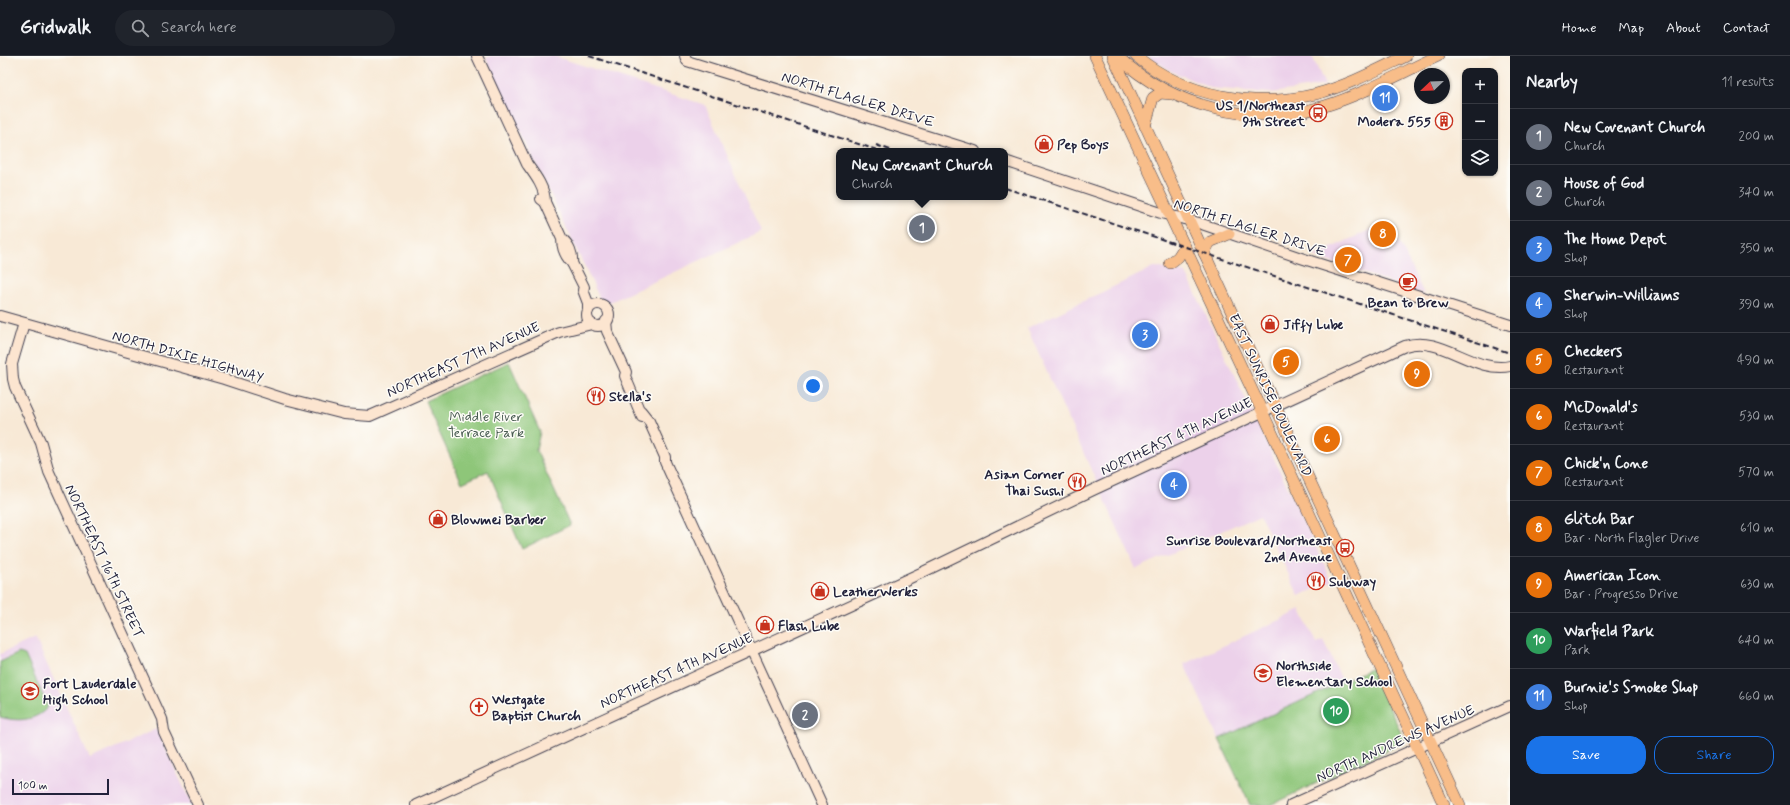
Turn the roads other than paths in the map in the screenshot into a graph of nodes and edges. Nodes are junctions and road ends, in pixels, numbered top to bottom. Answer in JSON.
{"nodes":[{"id":1,"x":477,"y":56,"type":"edge"},
{"id":2,"x":1095,"y":56,"type":"edge"},
{"id":3,"x":1113,"y":56,"type":"edge"},
{"id":4,"x":1117,"y":56,"type":"edge"},
{"id":5,"x":1136,"y":56,"type":"edge"},
{"id":6,"x":1406,"y":56,"type":"edge"},
{"id":7,"x":1438,"y":56,"type":"edge"},
{"id":8,"x":686,"y":58,"type":"edge"},
{"id":9,"x":1172,"y":94,"type":"junction"},
{"id":10,"x":1145,"y":126,"type":"junction"},
{"id":11,"x":966,"y":148,"type":"edge"},
{"id":12,"x":1008,"y":162,"type":"edge"},
{"id":13,"x":1171,"y":216,"type":"junction"},
{"id":14,"x":1189,"y":221,"type":"junction"},
{"id":15,"x":1229,"y":234,"type":"junction"},
{"id":16,"x":1185,"y":246,"type":"junction"},
{"id":17,"x":1204,"y":253,"type":"junction"},
{"id":18,"x":1170,"y":263,"type":"dead end"},
{"id":19,"x":1196,"y":271,"type":"junction"},
{"id":20,"x":1219,"y":286,"type":"junction"},
{"id":21,"x":584,"y":287,"type":"junction"},
{"id":22,"x":597,"y":304,"type":"junction"},
{"id":23,"x":588,"y":312,"type":"junction"},
{"id":24,"x":0,"y":316,"type":"edge"},
{"id":25,"x":606,"y":321,"type":"junction"},
{"id":26,"x":24,"y":324,"type":"junction"},
{"id":27,"x":594,"y":324,"type":"junction"},
{"id":28,"x":1510,"y":325,"type":"edge"},
{"id":29,"x":567,"y":328,"type":"junction"},
{"id":30,"x":1506,"y":367,"type":"edge"},
{"id":31,"x":625,"y":376,"type":"junction"},
{"id":32,"x":1275,"y":405,"type":"junction"},
{"id":33,"x":1262,"y":411,"type":"junction"},
{"id":34,"x":370,"y":416,"type":"joint"},
{"id":35,"x":1333,"y":564,"type":"junction"},
{"id":36,"x":1355,"y":575,"type":"junction"},
{"id":37,"x":1341,"y":581,"type":"junction"},
{"id":38,"x":1364,"y":596,"type":"junction"},
{"id":39,"x":751,"y":651,"type":"junction"},
{"id":40,"x":1510,"y":706,"type":"edge"},
{"id":41,"x":1430,"y":742,"type":"junction"},
{"id":42,"x":1418,"y":748,"type":"junction"},
{"id":43,"x":198,"y":805,"type":"edge"},
{"id":44,"x":416,"y":805,"type":"edge"},
{"id":45,"x":822,"y":805,"type":"edge"},
{"id":46,"x":1291,"y":805,"type":"edge"},
{"id":47,"x":1444,"y":805,"type":"edge"},
{"id":48,"x":1460,"y":805,"type":"edge"}],
"edges":[{"from":1,"to":21,"type":"street"},
{"from":2,"to":13,"type":"main road","name":"EAST SUNRISE BOULEVARD"},
{"from":3,"to":10,"type":"main road","name":"EAST SUNRISE BOULEVARD"},
{"from":4,"to":9,"type":"main road"},
{"from":5,"to":6,"type":"main road"},
{"from":7,"to":9,"type":"main road"},
{"from":8,"to":11,"type":"street","name":"NORTH FLAGLER DRIVE"},
{"from":9,"to":10,"type":"main road"},
{"from":10,"to":14,"type":"main road","name":"EAST SUNRISE BOULEVARD"},
{"from":12,"to":13,"type":"street","name":"NORTH FLAGLER DRIVE"},
{"from":13,"to":14,"type":"street","name":"NORTH FLAGLER DRIVE"},
{"from":13,"to":16,"type":"main road","name":"EAST SUNRISE BOULEVARD"},
{"from":14,"to":15,"type":"street","name":"NORTH FLAGLER DRIVE"},
{"from":14,"to":17,"type":"main road","name":"EAST SUNRISE BOULEVARD"},
{"from":15,"to":17,"type":"main road"},
{"from":15,"to":28,"type":"street","name":"NORTH FLAGLER DRIVE"},
{"from":16,"to":18,"type":"main road"},
{"from":16,"to":19,"type":"main road","name":"EAST SUNRISE BOULEVARD"},
{"from":17,"to":20,"type":"main road","name":"EAST SUNRISE BOULEVARD"},
{"from":19,"to":20,"type":"main road"},
{"from":19,"to":33,"type":"main road","name":"EAST SUNRISE BOULEVARD"},
{"from":20,"to":32,"type":"main road","name":"EAST SUNRISE BOULEVARD"},
{"from":21,"to":22,"type":"street"},
{"from":21,"to":23,"type":"street"},
{"from":22,"to":23,"type":"street"},
{"from":22,"to":25,"type":"street"},
{"from":23,"to":27,"type":"street"},
{"from":23,"to":29,"type":"street","name":"NORTHEAST 7TH AVENUE"},
{"from":24,"to":26,"type":"street","name":"NORTH DIXIE HIGHWAY"},
{"from":25,"to":27,"type":"street"},
{"from":25,"to":31,"type":"street"},
{"from":26,"to":34,"type":"street","name":"NORTH DIXIE HIGHWAY"},
{"from":26,"to":43,"type":"street","name":"NORTHEAST 16TH STREET"},
{"from":27,"to":29,"type":"street","name":"NORTHEAST 7TH AVENUE"},
{"from":27,"to":31,"type":"street"},
{"from":29,"to":34,"type":"street","name":"NORTHEAST 7TH AVENUE"},
{"from":30,"to":32,"type":"street","name":"NORTHEAST 4TH AVENUE"},
{"from":31,"to":39,"type":"street"},
{"from":32,"to":33,"type":"street","name":"NORTHEAST 4TH AVENUE"},
{"from":32,"to":36,"type":"main road","name":"EAST SUNRISE BOULEVARD"},
{"from":33,"to":35,"type":"main road","name":"EAST SUNRISE BOULEVARD"},
{"from":33,"to":39,"type":"street","name":"NORTHEAST 4TH AVENUE"},
{"from":35,"to":36,"type":"main road"},
{"from":35,"to":37,"type":"main road","name":"EAST SUNRISE BOULEVARD"},
{"from":36,"to":38,"type":"main road","name":"EAST SUNRISE BOULEVARD"},
{"from":37,"to":38,"type":"main road"},
{"from":37,"to":42,"type":"main road","name":"EAST SUNRISE BOULEVARD"},
{"from":38,"to":41,"type":"main road","name":"EAST SUNRISE BOULEVARD"},
{"from":39,"to":44,"type":"street","name":"NORTHEAST 4TH AVENUE"},
{"from":39,"to":45,"type":"street"},
{"from":40,"to":41,"type":"street","name":"NORTH ANDREWS AVENUE"},
{"from":41,"to":42,"type":"street","name":"NORTH ANDREWS AVENUE"},
{"from":41,"to":48,"type":"main road","name":"EAST SUNRISE BOULEVARD"},
{"from":42,"to":46,"type":"street","name":"NORTH ANDREWS AVENUE"},
{"from":42,"to":47,"type":"main road","name":"EAST SUNRISE BOULEVARD"}]}
